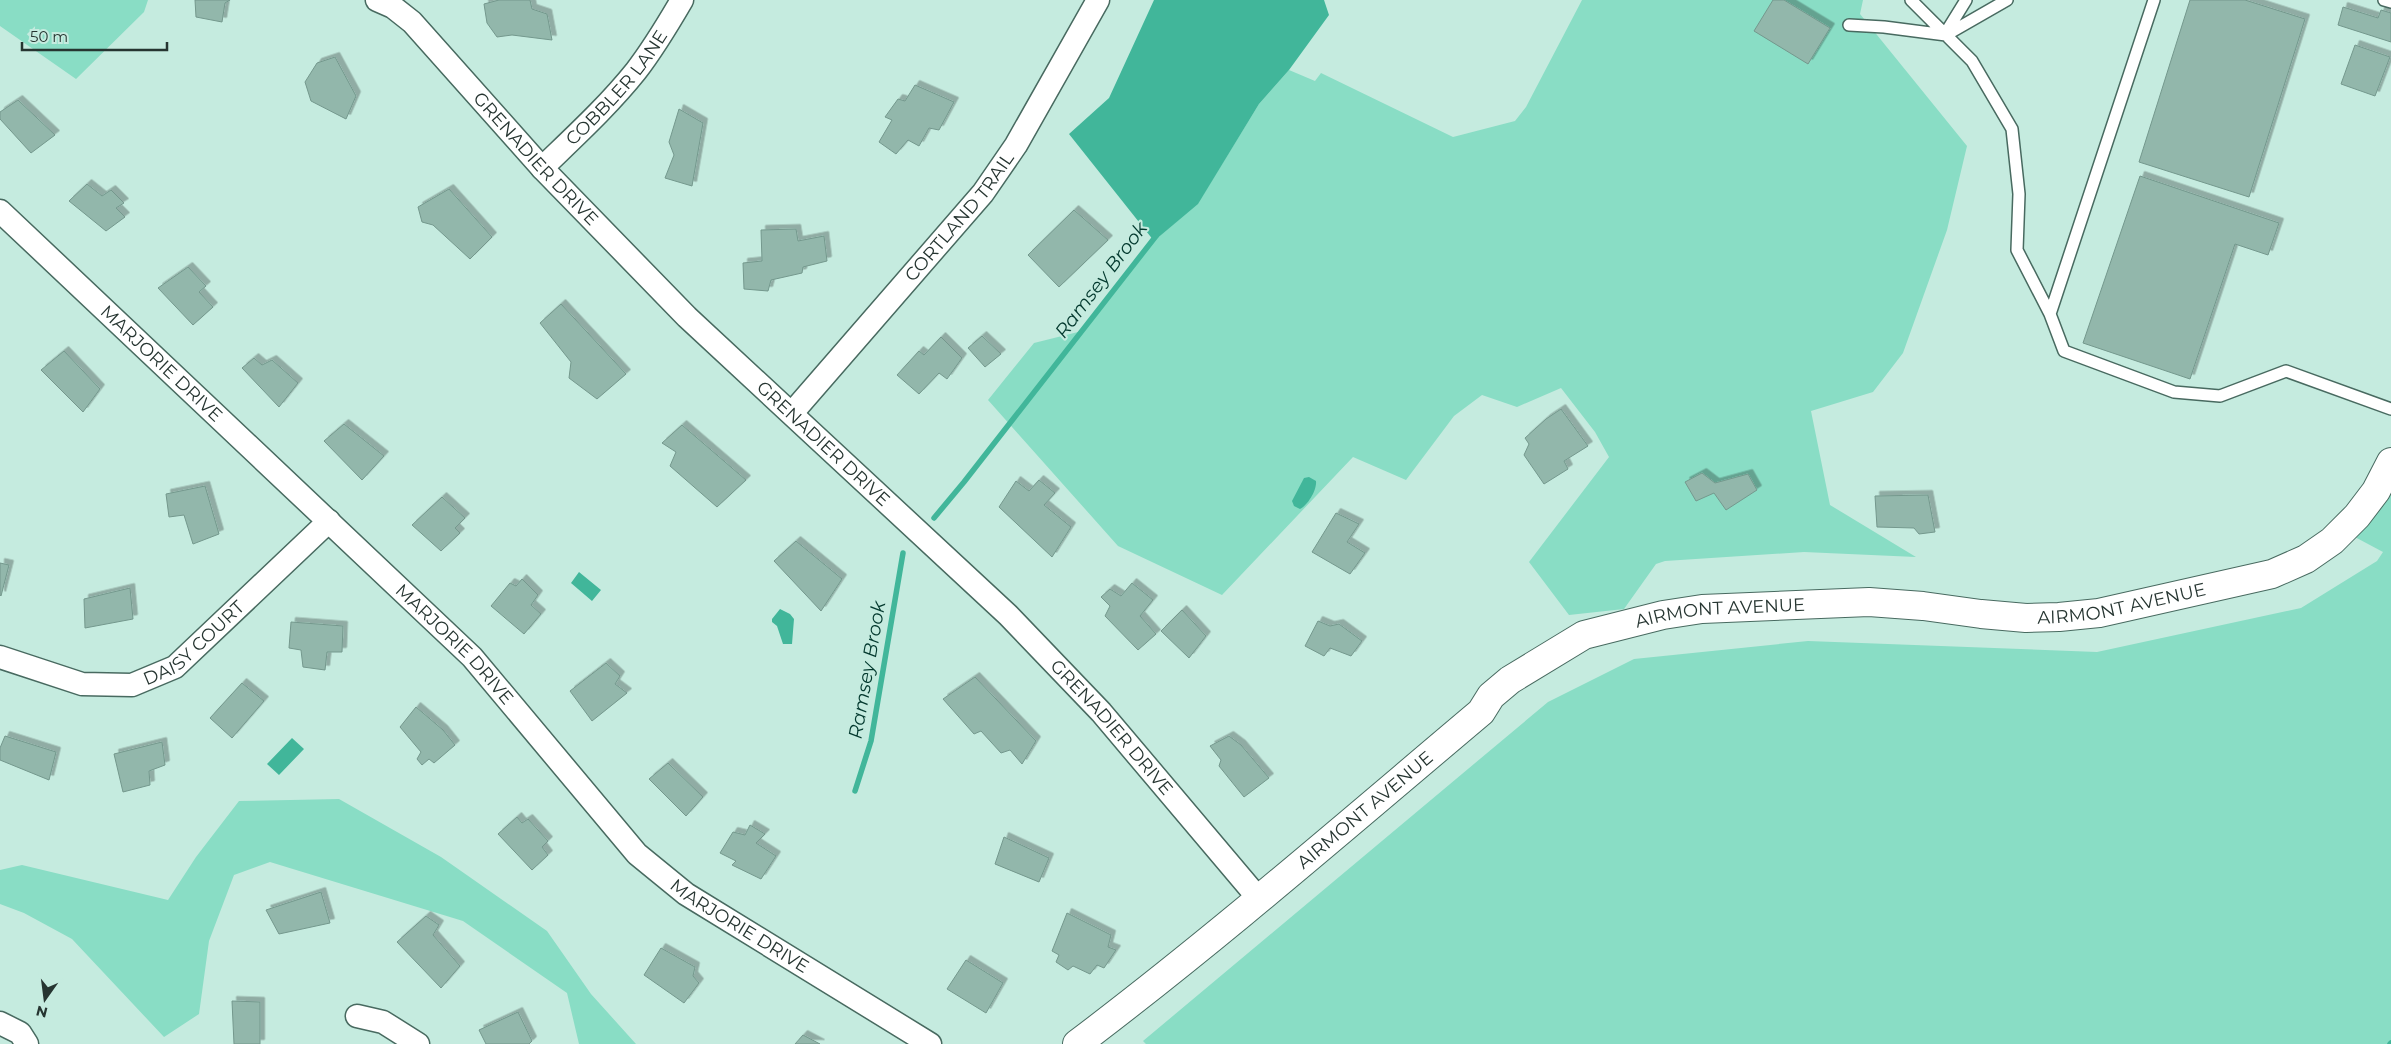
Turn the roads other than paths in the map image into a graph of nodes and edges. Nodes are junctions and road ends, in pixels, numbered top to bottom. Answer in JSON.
{"nodes":[{"id":1,"x":377,"y":0,"type":"edge"},
{"id":2,"x":682,"y":0,"type":"edge"},
{"id":3,"x":1098,"y":0,"type":"edge"},
{"id":4,"x":1911,"y":0,"type":"edge"},
{"id":5,"x":1966,"y":0,"type":"edge"},
{"id":6,"x":2007,"y":0,"type":"edge"},
{"id":7,"x":2154,"y":0,"type":"edge"},
{"id":8,"x":2384,"y":0,"type":"edge"},
{"id":9,"x":2391,"y":2,"type":"edge"},
{"id":10,"x":1849,"y":25,"type":"dead end"},
{"id":11,"x":1945,"y":34,"type":"junction"},
{"id":12,"x":542,"y":168,"type":"junction"},
{"id":13,"x":0,"y":211,"type":"edge"},
{"id":14,"x":2050,"y":314,"type":"junction"},
{"id":15,"x":2391,"y":409,"type":"edge"},
{"id":16,"x":792,"y":413,"type":"junction"},
{"id":17,"x":2391,"y":462,"type":"edge"},
{"id":18,"x":329,"y":521,"type":"junction"},
{"id":19,"x":0,"y":657,"type":"edge"},
{"id":20,"x":1259,"y":899,"type":"junction"},
{"id":21,"x":358,"y":1016,"type":"dead end"},
{"id":22,"x":0,"y":1023,"type":"edge"},
{"id":23,"x":28,"y":1044,"type":"edge"},
{"id":24,"x":418,"y":1044,"type":"edge"},
{"id":25,"x":930,"y":1044,"type":"edge"},
{"id":26,"x":1077,"y":1044,"type":"edge"}],
"edges":[{"from":1,"to":12,"type":"street","name":"GRENADIER DRIVE"},
{"from":2,"to":12,"type":"street","name":"COBBLER LANE"},
{"from":3,"to":16,"type":"street","name":"CORTLAND TRAIL"},
{"from":4,"to":11,"type":"lane"},
{"from":5,"to":11,"type":"lane"},
{"from":6,"to":11,"type":"lane"},
{"from":7,"to":14,"type":"lane"},
{"from":8,"to":9,"type":"lane"},
{"from":10,"to":11,"type":"lane"},
{"from":11,"to":14,"type":"lane"},
{"from":12,"to":16,"type":"street","name":"GRENADIER DRIVE"},
{"from":13,"to":18,"type":"street","name":"MARJORIE DRIVE"},
{"from":14,"to":15,"type":"lane"},
{"from":16,"to":20,"type":"street","name":"GRENADIER DRIVE"},
{"from":17,"to":20,"type":"street","name":"AIRMONT AVENUE"},
{"from":18,"to":19,"type":"street","name":"DAISY COURT"},
{"from":18,"to":25,"type":"street","name":"MARJORIE DRIVE"},
{"from":20,"to":26,"type":"street","name":"AIRMONT AVENUE"},
{"from":21,"to":24,"type":"street"},
{"from":22,"to":23,"type":"street"}]}
